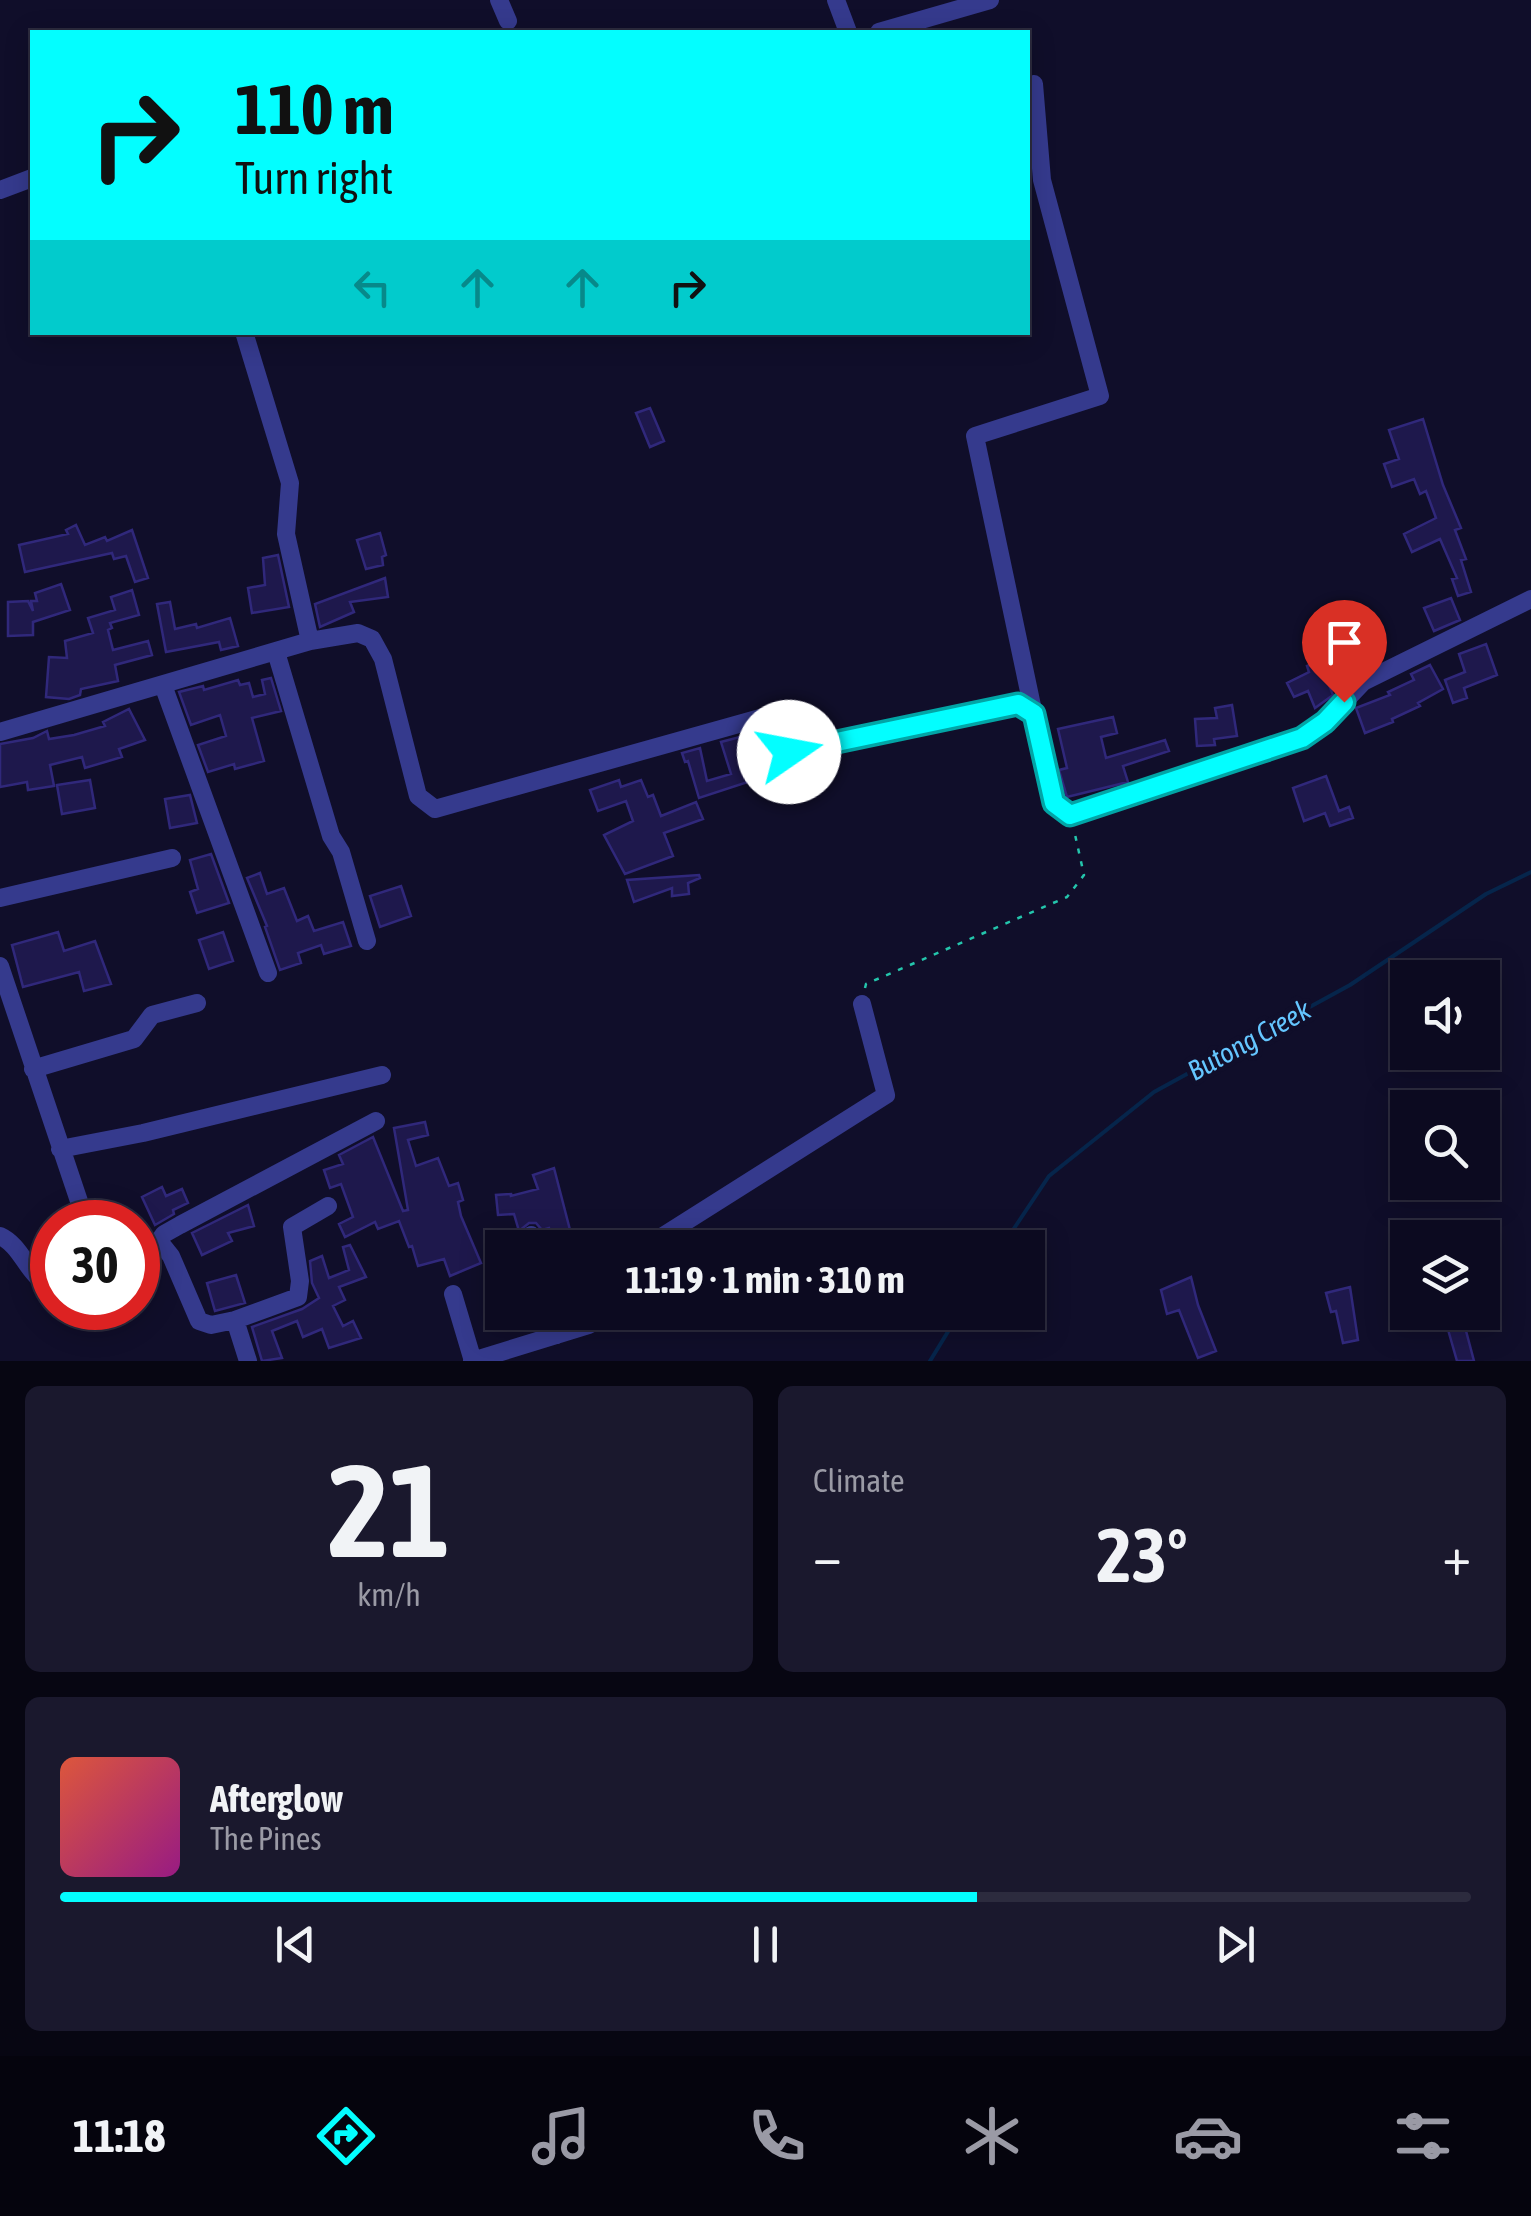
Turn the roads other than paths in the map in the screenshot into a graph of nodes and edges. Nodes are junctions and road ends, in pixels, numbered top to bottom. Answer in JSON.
{"nodes":[{"id":1,"x":500,"y":0,"type":"edge"},
{"id":2,"x":836,"y":0,"type":"edge"},
{"id":3,"x":990,"y":0,"type":"edge"},
{"id":4,"x":508,"y":21,"type":"dead end"},
{"id":5,"x":847,"y":30,"type":"edge"},
{"id":6,"x":886,"y":30,"type":"edge"},
{"id":7,"x":1034,"y":84,"type":"dead end"},
{"id":8,"x":30,"y":179,"type":"edge"},
{"id":9,"x":0,"y":190,"type":"edge"},
{"id":10,"x":245,"y":335,"type":"edge"},
{"id":11,"x":1531,"y":600,"type":"edge"},
{"id":12,"x":310,"y":641,"type":"junction"},
{"id":13,"x":276,"y":652,"type":"junction"},
{"id":14,"x":163,"y":684,"type":"junction"},
{"id":15,"x":1034,"y":714,"type":"junction"},
{"id":16,"x":0,"y":732,"type":"edge"},
{"id":17,"x":172,"y":858,"type":"dead end"},
{"id":18,"x":0,"y":898,"type":"edge"},
{"id":19,"x":368,"y":941,"type":"dead end"},
{"id":20,"x":0,"y":966,"type":"edge"},
{"id":21,"x":268,"y":973,"type":"dead end"},
{"id":22,"x":196,"y":1003,"type":"dead end"},
{"id":23,"x":862,"y":1004,"type":"road end"},
{"id":24,"x":33,"y":1069,"type":"junction"},
{"id":25,"x":382,"y":1075,"type":"dead end"},
{"id":26,"x":376,"y":1121,"type":"dead end"},
{"id":27,"x":60,"y":1148,"type":"junction"},
{"id":28,"x":78,"y":1200,"type":"edge"},
{"id":29,"x":328,"y":1206,"type":"dead end"},
{"id":30,"x":672,"y":1230,"type":"edge"},
{"id":31,"x":0,"y":1236,"type":"edge"},
{"id":32,"x":160,"y":1240,"type":"edge"},
{"id":33,"x":160,"y":1242,"type":"edge"},
{"id":34,"x":30,"y":1266,"type":"edge"},
{"id":35,"x":452,"y":1294,"type":"dead end"},
{"id":36,"x":235,"y":1320,"type":"junction"},
{"id":37,"x":556,"y":1330,"type":"edge"},
{"id":38,"x":571,"y":1330,"type":"edge"},
{"id":39,"x":557,"y":1334,"type":"junction"},
{"id":40,"x":248,"y":1361,"type":"edge"},
{"id":41,"x":473,"y":1361,"type":"edge"}],
"edges":[{"from":1,"to":4,"type":"street"},
{"from":2,"to":5,"type":"street"},
{"from":3,"to":6,"type":"street"},
{"from":7,"to":15,"type":"street"},
{"from":8,"to":9,"type":"street"},
{"from":10,"to":12,"type":"street"},
{"from":11,"to":15,"type":"street"},
{"from":12,"to":13,"type":"street"},
{"from":12,"to":15,"type":"street"},
{"from":13,"to":14,"type":"street"},
{"from":13,"to":19,"type":"street"},
{"from":14,"to":16,"type":"street"},
{"from":14,"to":21,"type":"street"},
{"from":17,"to":18,"type":"street"},
{"from":20,"to":24,"type":"street"},
{"from":22,"to":24,"type":"street"},
{"from":23,"to":30,"type":"street"},
{"from":24,"to":27,"type":"street"},
{"from":25,"to":27,"type":"street"},
{"from":26,"to":32,"type":"street"},
{"from":27,"to":28,"type":"street"},
{"from":29,"to":36,"type":"street"},
{"from":31,"to":34,"type":"street"},
{"from":33,"to":36,"type":"street"},
{"from":35,"to":41,"type":"street"},
{"from":36,"to":40,"type":"street"},
{"from":37,"to":39,"type":"street"},
{"from":38,"to":39,"type":"street"},
{"from":39,"to":41,"type":"street"}]}
